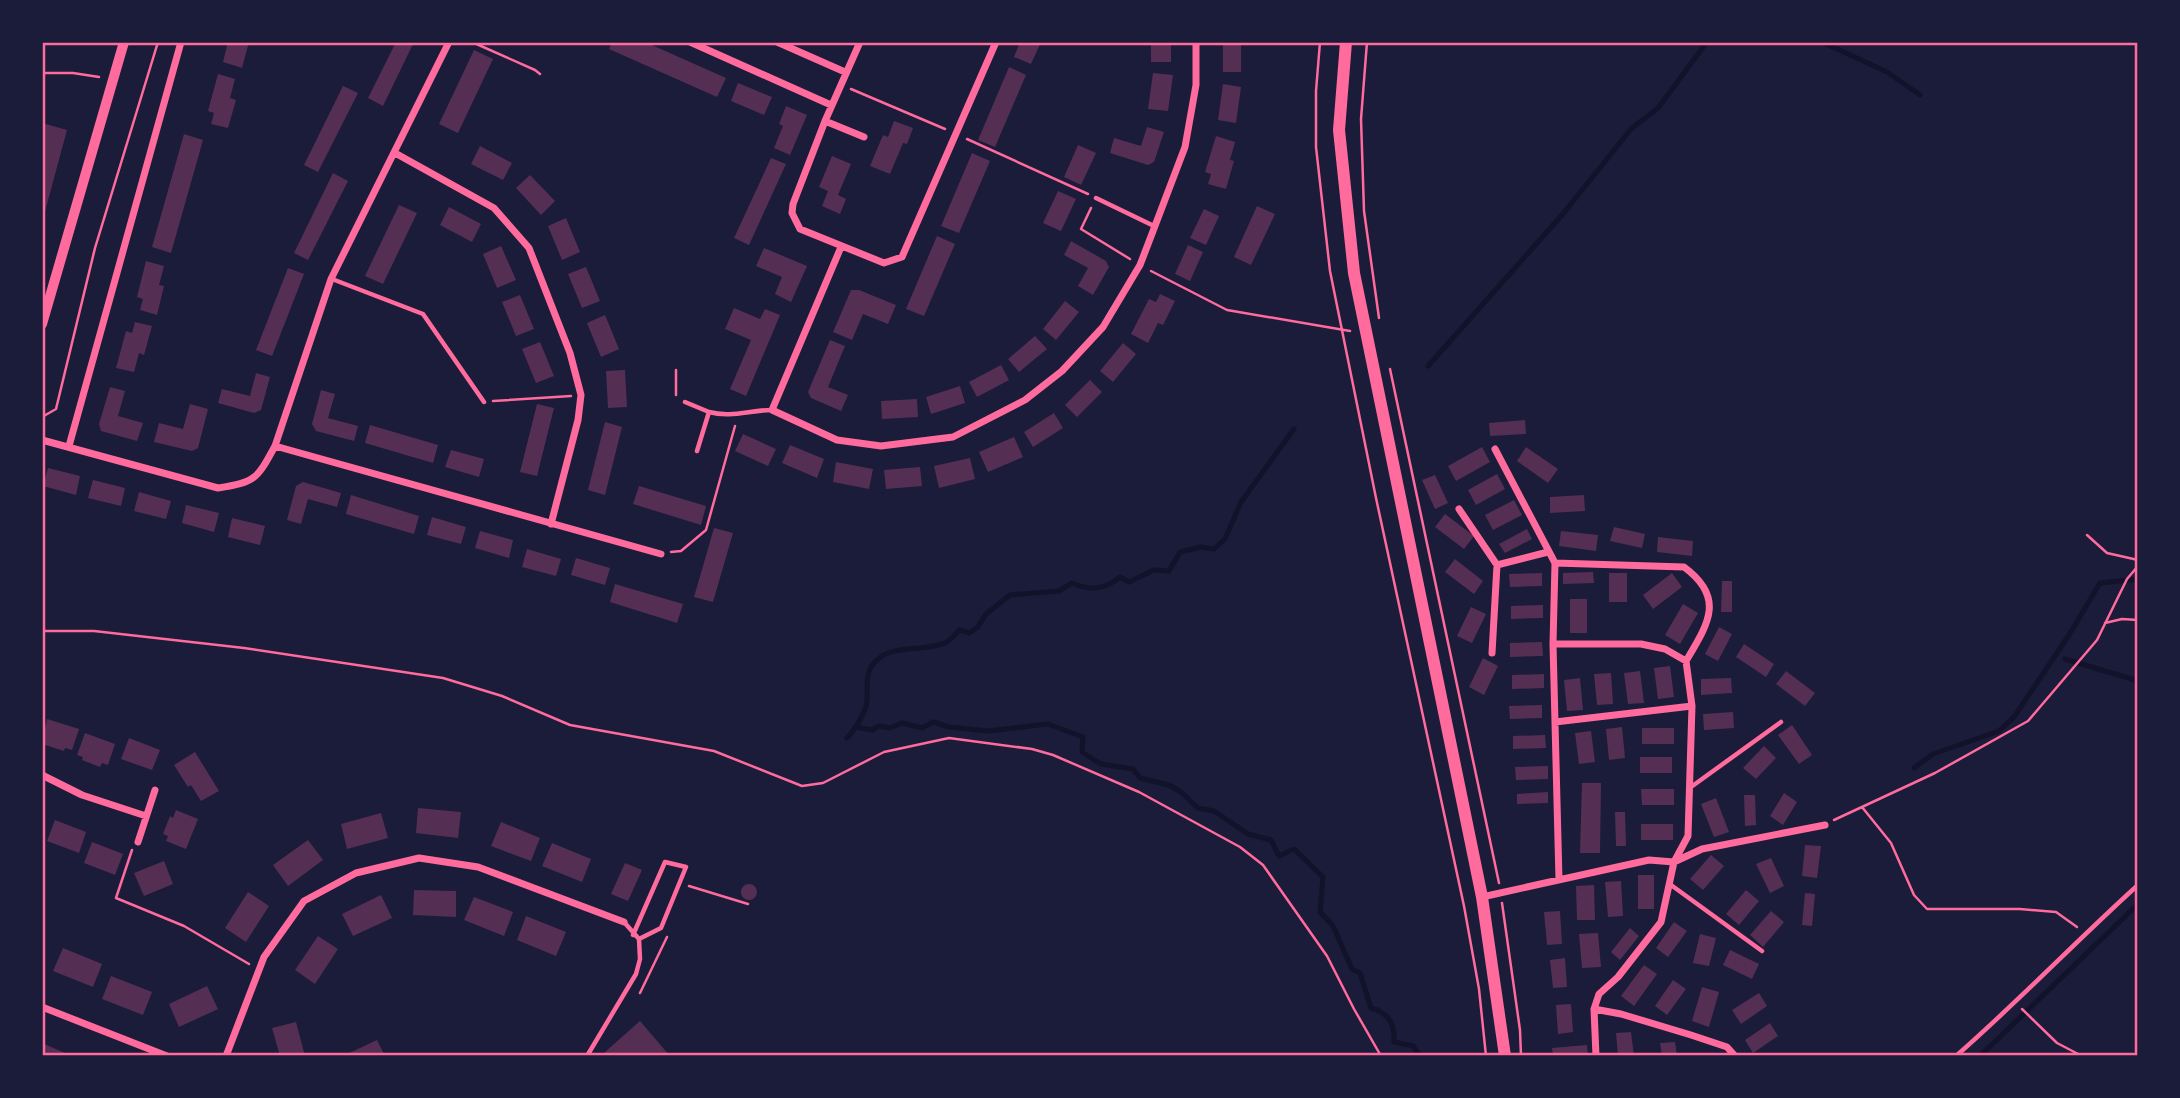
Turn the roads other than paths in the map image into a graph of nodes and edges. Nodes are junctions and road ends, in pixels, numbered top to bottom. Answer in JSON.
{"nodes":[{"id":1,"x":124,"y":42,"type":"edge"},
{"id":2,"x":181,"y":42,"type":"edge"},
{"id":3,"x":449,"y":42,"type":"edge"},
{"id":4,"x":690,"y":42,"type":"edge"},
{"id":5,"x":777,"y":42,"type":"edge"},
{"id":6,"x":860,"y":42,"type":"edge"},
{"id":7,"x":996,"y":42,"type":"edge"},
{"id":8,"x":1196,"y":42,"type":"edge"},
{"id":9,"x":1346,"y":42,"type":"edge"},
{"id":10,"x":845,"y":72,"type":"junction"},
{"id":11,"x":831,"y":105,"type":"junction"},
{"id":12,"x":824,"y":121,"type":"junction"},
{"id":13,"x":864,"y":137,"type":"dead end"},
{"id":14,"x":395,"y":153,"type":"junction"},
{"id":15,"x":1096,"y":198,"type":"road end"},
{"id":16,"x":1155,"y":227,"type":"junction"},
{"id":17,"x":841,"y":247,"type":"junction"},
{"id":18,"x":331,"y":279,"type":"junction"},
{"id":19,"x":42,"y":324,"type":"edge"},
{"id":20,"x":484,"y":402,"type":"road end"},
{"id":21,"x":685,"y":402,"type":"road end"},
{"id":22,"x":772,"y":411,"type":"junction"},
{"id":23,"x":709,"y":412,"type":"junction"},
{"id":24,"x":42,"y":440,"type":"edge"},
{"id":25,"x":69,"y":446,"type":"junction"},
{"id":26,"x":275,"y":446,"type":"junction"},
{"id":27,"x":1495,"y":449,"type":"dead end"},
{"id":28,"x":697,"y":451,"type":"dead end"},
{"id":29,"x":1460,"y":509,"type":"dead end"},
{"id":30,"x":551,"y":524,"type":"junction"},
{"id":31,"x":1549,"y":552,"type":"junction"},
{"id":32,"x":661,"y":554,"type":"road end"},
{"id":33,"x":1555,"y":563,"type":"junction"},
{"id":34,"x":1497,"y":565,"type":"junction"},
{"id":35,"x":1553,"y":644,"type":"junction"},
{"id":36,"x":1492,"y":653,"type":"dead end"},
{"id":37,"x":1686,"y":661,"type":"junction"},
{"id":38,"x":1692,"y":706,"type":"junction"},
{"id":39,"x":1555,"y":722,"type":"junction"},
{"id":40,"x":1782,"y":722,"type":"dead end"},
{"id":41,"x":42,"y":775,"type":"edge"},
{"id":42,"x":1691,"y":787,"type":"junction"},
{"id":43,"x":155,"y":790,"type":"dead end"},
{"id":44,"x":146,"y":816,"type":"junction"},
{"id":45,"x":1825,"y":824,"type":"road end"},
{"id":46,"x":138,"y":842,"type":"road end"},
{"id":47,"x":1674,"y":862,"type":"junction"},
{"id":48,"x":1559,"y":880,"type":"junction"},
{"id":49,"x":1671,"y":885,"type":"junction"},
{"id":50,"x":2138,"y":885,"type":"edge"},
{"id":51,"x":1482,"y":897,"type":"junction"},
{"id":52,"x":624,"y":922,"type":"joint"},
{"id":53,"x":633,"y":935,"type":"junction"},
{"id":54,"x":639,"y":939,"type":"junction"},
{"id":55,"x":1762,"y":951,"type":"dead end"},
{"id":56,"x":42,"y":1007,"type":"edge"},
{"id":57,"x":1594,"y":1009,"type":"junction"},
{"id":58,"x":167,"y":1056,"type":"edge"},
{"id":59,"x":226,"y":1056,"type":"edge"},
{"id":60,"x":587,"y":1056,"type":"edge"},
{"id":61,"x":1505,"y":1056,"type":"edge"},
{"id":62,"x":1596,"y":1056,"type":"edge"},
{"id":63,"x":1735,"y":1056,"type":"edge"},
{"id":64,"x":1956,"y":1056,"type":"edge"}],
"edges":[{"from":1,"to":19,"type":"street"},
{"from":2,"to":25,"type":"street"},
{"from":3,"to":14,"type":"street"},
{"from":4,"to":11,"type":"street"},
{"from":5,"to":10,"type":"street"},
{"from":6,"to":10,"type":"street"},
{"from":7,"to":17,"type":"street"},
{"from":8,"to":16,"type":"street"},
{"from":9,"to":51,"type":"main road"},
{"from":10,"to":11,"type":"street"},
{"from":11,"to":12,"type":"street"},
{"from":12,"to":13,"type":"street"},
{"from":12,"to":17,"type":"street"},
{"from":14,"to":18,"type":"street"},
{"from":14,"to":30,"type":"street"},
{"from":15,"to":16,"type":"lane"},
{"from":16,"to":22,"type":"street"},
{"from":17,"to":22,"type":"street"},
{"from":18,"to":20,"type":"lane"},
{"from":18,"to":26,"type":"street"},
{"from":21,"to":23,"type":"lane"},
{"from":22,"to":23,"type":"lane"},
{"from":23,"to":28,"type":"lane"},
{"from":24,"to":25,"type":"street"},
{"from":25,"to":26,"type":"street"},
{"from":26,"to":30,"type":"street"},
{"from":27,"to":31,"type":"street"},
{"from":29,"to":34,"type":"street"},
{"from":30,"to":32,"type":"street"},
{"from":31,"to":33,"type":"street"},
{"from":31,"to":34,"type":"street"},
{"from":33,"to":35,"type":"street"},
{"from":33,"to":37,"type":"street"},
{"from":34,"to":36,"type":"street"},
{"from":35,"to":37,"type":"street"},
{"from":35,"to":39,"type":"street"},
{"from":37,"to":38,"type":"street"},
{"from":38,"to":39,"type":"street"},
{"from":38,"to":42,"type":"street"},
{"from":39,"to":48,"type":"street"},
{"from":40,"to":42,"type":"lane"},
{"from":41,"to":44,"type":"street"},
{"from":42,"to":47,"type":"street"},
{"from":43,"to":44,"type":"street"},
{"from":44,"to":46,"type":"street"},
{"from":45,"to":47,"type":"street"},
{"from":47,"to":48,"type":"street"},
{"from":47,"to":49,"type":"street"},
{"from":48,"to":51,"type":"street"},
{"from":49,"to":55,"type":"lane"},
{"from":49,"to":57,"type":"street"},
{"from":50,"to":64,"type":"lane"},
{"from":51,"to":61,"type":"main road"},
{"from":52,"to":53,"type":"lane"},
{"from":52,"to":59,"type":"street"},
{"from":53,"to":54,"type":"lane"},
{"from":53,"to":54,"type":"lane"},
{"from":54,"to":60,"type":"lane"},
{"from":56,"to":58,"type":"street"},
{"from":57,"to":62,"type":"street"},
{"from":57,"to":63,"type":"street"}]}
